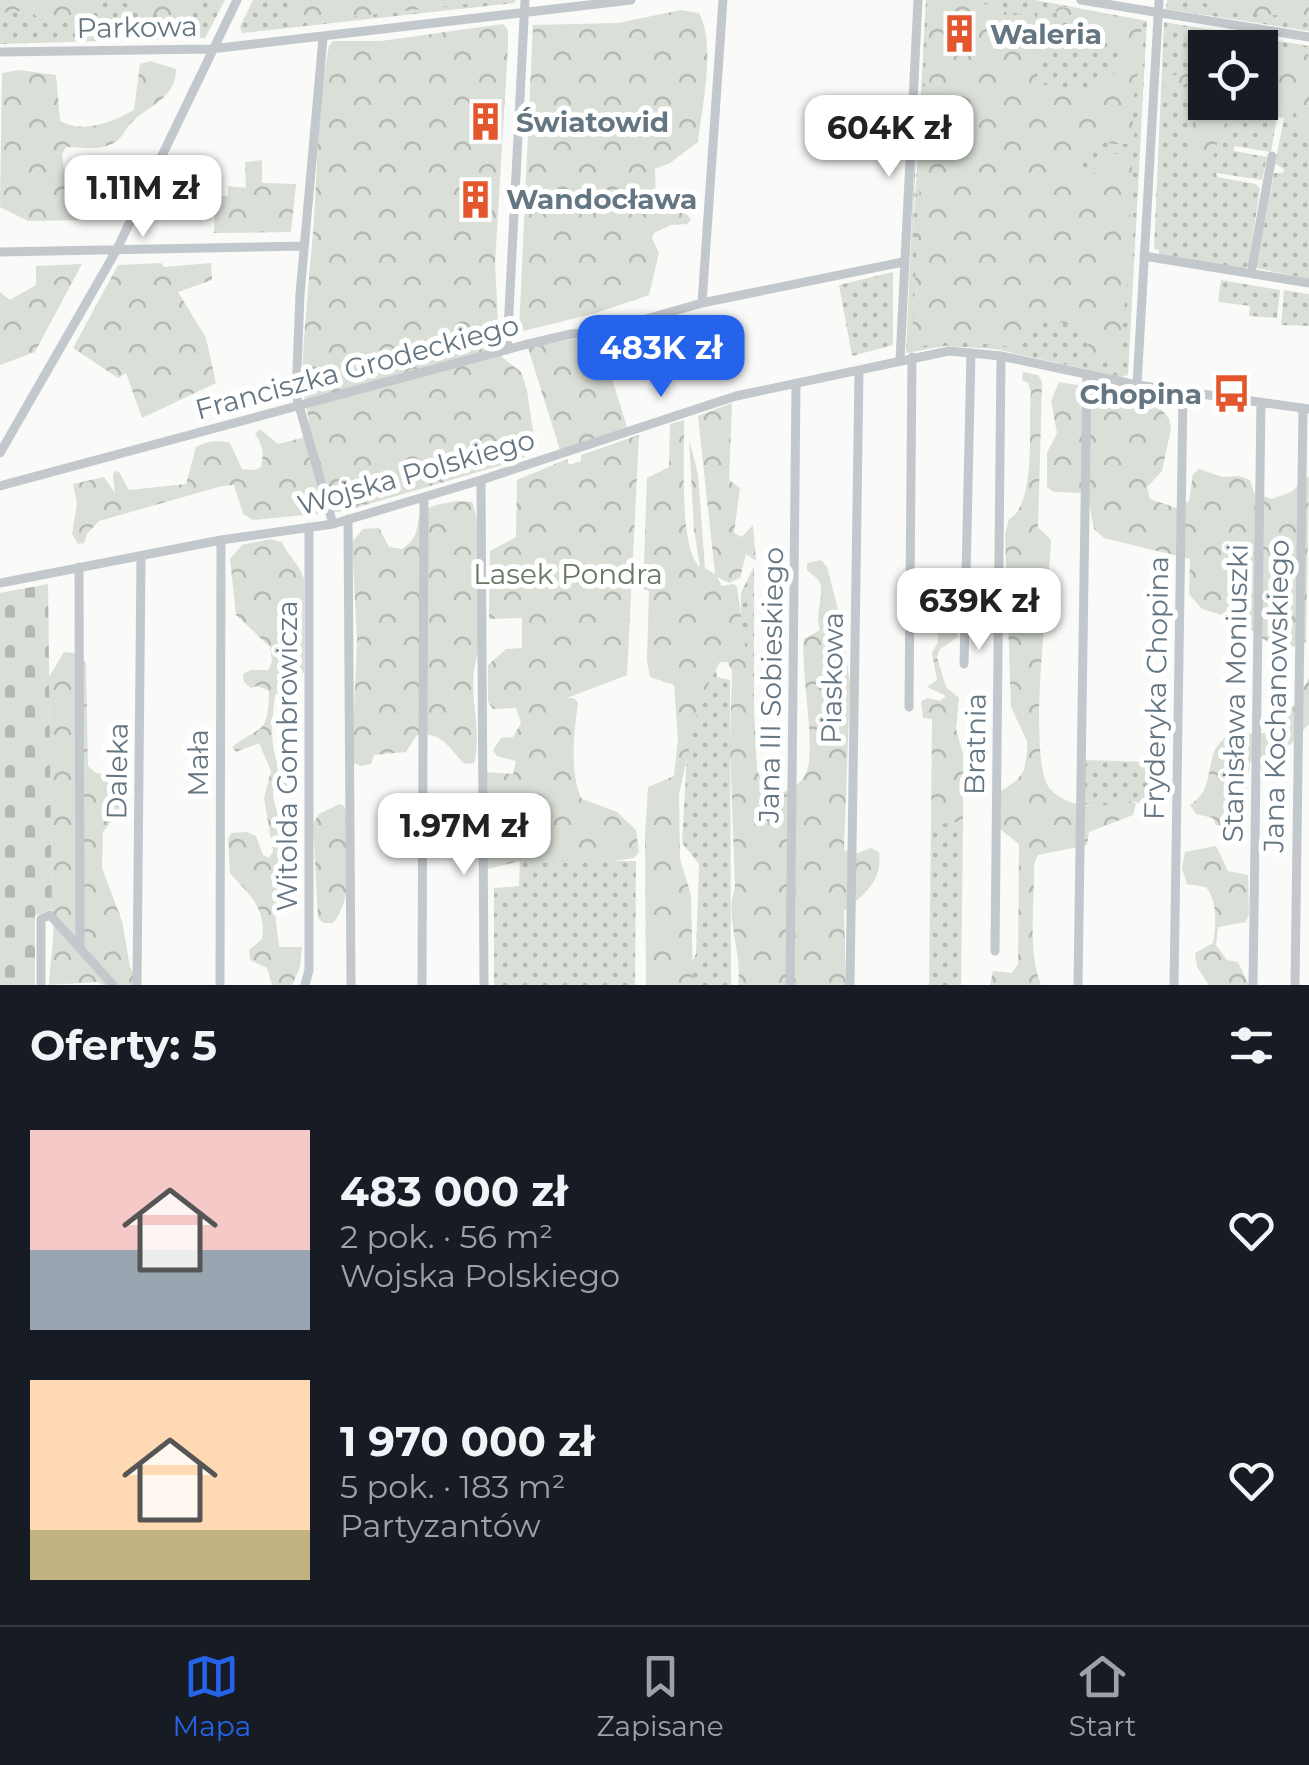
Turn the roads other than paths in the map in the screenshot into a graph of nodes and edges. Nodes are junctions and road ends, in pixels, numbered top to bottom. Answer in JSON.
{"nodes":[{"id":1,"x":237,"y":0,"type":"edge"},
{"id":2,"x":631,"y":0,"type":"edge"},
{"id":3,"x":723,"y":0,"type":"edge"},
{"id":4,"x":918,"y":0,"type":"edge"},
{"id":5,"x":1081,"y":0,"type":"edge"},
{"id":6,"x":1159,"y":0,"type":"edge"},
{"id":7,"x":525,"y":6,"type":"edge"},
{"id":8,"x":1156,"y":14,"type":"junction"},
{"id":9,"x":1309,"y":37,"type":"edge"},
{"id":10,"x":323,"y":38,"type":"junction"},
{"id":11,"x":211,"y":49,"type":"junction"},
{"id":12,"x":0,"y":52,"type":"edge"},
{"id":13,"x":1272,"y":156,"type":"dead end"},
{"id":14,"x":304,"y":246,"type":"junction"},
{"id":15,"x":116,"y":251,"type":"junction"},
{"id":16,"x":0,"y":252,"type":"edge"},
{"id":17,"x":1144,"y":256,"type":"junction"},
{"id":18,"x":903,"y":262,"type":"junction"},
{"id":19,"x":1251,"y":273,"type":"junction"},
{"id":20,"x":1309,"y":283,"type":"edge"},
{"id":21,"x":702,"y":303,"type":"junction"},
{"id":22,"x":507,"y":350,"type":"junction"},
{"id":23,"x":971,"y":352,"type":"junction"},
{"id":24,"x":1001,"y":356,"type":"junction"},
{"id":25,"x":912,"y":357,"type":"junction"},
{"id":26,"x":900,"y":360,"type":"junction"},
{"id":27,"x":858,"y":371,"type":"junction"},
{"id":28,"x":1087,"y":374,"type":"junction"},
{"id":29,"x":796,"y":385,"type":"junction"},
{"id":30,"x":1136,"y":386,"type":"junction"},
{"id":31,"x":1182,"y":392,"type":"junction"},
{"id":32,"x":1261,"y":402,"type":"junction"},
{"id":33,"x":298,"y":407,"type":"junction"},
{"id":34,"x":1306,"y":408,"type":"edge"},
{"id":35,"x":0,"y":453,"type":"edge"},
{"id":36,"x":481,"y":480,"type":"junction"},
{"id":37,"x":0,"y":486,"type":"edge"},
{"id":38,"x":424,"y":497,"type":"junction"},
{"id":39,"x":348,"y":519,"type":"junction"},
{"id":40,"x":333,"y":524,"type":"junction"},
{"id":41,"x":309,"y":527,"type":"junction"},
{"id":42,"x":222,"y":540,"type":"junction"},
{"id":43,"x":141,"y":556,"type":"junction"},
{"id":44,"x":79,"y":568,"type":"junction"},
{"id":45,"x":0,"y":583,"type":"edge"},
{"id":46,"x":964,"y":664,"type":"dead end"},
{"id":47,"x":909,"y":707,"type":"dead end"},
{"id":48,"x":80,"y":945,"type":"junction"},
{"id":49,"x":995,"y":951,"type":"dead end"},
{"id":50,"x":41,"y":985,"type":"edge"},
{"id":51,"x":113,"y":985,"type":"edge"},
{"id":52,"x":137,"y":985,"type":"edge"},
{"id":53,"x":220,"y":985,"type":"edge"},
{"id":54,"x":306,"y":985,"type":"edge"},
{"id":55,"x":352,"y":985,"type":"edge"},
{"id":56,"x":422,"y":985,"type":"edge"},
{"id":57,"x":484,"y":985,"type":"edge"},
{"id":58,"x":790,"y":985,"type":"edge"},
{"id":59,"x":850,"y":985,"type":"edge"},
{"id":60,"x":1078,"y":985,"type":"edge"},
{"id":61,"x":1174,"y":985,"type":"edge"},
{"id":62,"x":1253,"y":985,"type":"edge"},
{"id":63,"x":1295,"y":985,"type":"edge"}],
"edges":[{"from":1,"to":11,"type":"street"},
{"from":2,"to":7,"type":"street","name":"Parkowa"},
{"from":3,"to":21,"type":"street"},
{"from":4,"to":18,"type":"street"},
{"from":5,"to":8,"type":"street"},
{"from":6,"to":8,"type":"street"},
{"from":7,"to":10,"type":"street","name":"Parkowa"},
{"from":7,"to":22,"type":"street"},
{"from":8,"to":9,"type":"street"},
{"from":8,"to":17,"type":"street"},
{"from":10,"to":11,"type":"street","name":"Parkowa"},
{"from":10,"to":14,"type":"street"},
{"from":11,"to":12,"type":"street","name":"Parkowa"},
{"from":11,"to":15,"type":"street"},
{"from":13,"to":19,"type":"street"},
{"from":14,"to":15,"type":"street"},
{"from":14,"to":33,"type":"street"},
{"from":15,"to":16,"type":"street"},
{"from":15,"to":35,"type":"street"},
{"from":17,"to":19,"type":"street"},
{"from":17,"to":30,"type":"street"},
{"from":18,"to":21,"type":"street","name":"Franciszka Grodeckiego"},
{"from":18,"to":26,"type":"street"},
{"from":19,"to":20,"type":"street"},
{"from":21,"to":22,"type":"street","name":"Franciszka Grodeckiego"},
{"from":22,"to":33,"type":"street","name":"Franciszka Grodeckiego"},
{"from":23,"to":24,"type":"street","name":"Wojska Polskiego"},
{"from":23,"to":25,"type":"street","name":"Wojska Polskiego"},
{"from":23,"to":46,"type":"street"},
{"from":24,"to":28,"type":"street","name":"Wojska Polskiego"},
{"from":24,"to":49,"type":"street","name":"Bratnia"},
{"from":25,"to":26,"type":"street","name":"Wojska Polskiego"},
{"from":25,"to":47,"type":"street"},
{"from":26,"to":27,"type":"street","name":"Wojska Polskiego"},
{"from":27,"to":29,"type":"street","name":"Wojska Polskiego"},
{"from":27,"to":59,"type":"street","name":"Piaskowa"},
{"from":28,"to":30,"type":"street","name":"Wojska Polskiego"},
{"from":28,"to":60,"type":"street"},
{"from":29,"to":36,"type":"street","name":"Wojska Polskiego"},
{"from":29,"to":58,"type":"street","name":"Jana III Sobieskiego"},
{"from":30,"to":31,"type":"street","name":"Wojska Polskiego"},
{"from":31,"to":32,"type":"street","name":"Wojska Polskiego"},
{"from":31,"to":61,"type":"street","name":"Fryderyka Chopina"},
{"from":32,"to":34,"type":"street","name":"Wojska Polskiego"},
{"from":32,"to":62,"type":"street","name":"Stanisława Moniuszki"},
{"from":33,"to":37,"type":"street","name":"Franciszka Grodeckiego"},
{"from":33,"to":40,"type":"street"},
{"from":34,"to":63,"type":"street","name":"Jana Kochanowskiego"},
{"from":36,"to":38,"type":"street","name":"Wojska Polskiego"},
{"from":36,"to":57,"type":"street"},
{"from":38,"to":39,"type":"street","name":"Wojska Polskiego"},
{"from":38,"to":56,"type":"street"},
{"from":39,"to":40,"type":"street","name":"Wojska Polskiego"},
{"from":39,"to":55,"type":"street"},
{"from":40,"to":41,"type":"street","name":"Wojska Polskiego"},
{"from":41,"to":42,"type":"street","name":"Wojska Polskiego"},
{"from":41,"to":54,"type":"street","name":"Witolda Gombrowicza"},
{"from":42,"to":43,"type":"street","name":"Wojska Polskiego"},
{"from":42,"to":53,"type":"street","name":"Mała"},
{"from":43,"to":44,"type":"street","name":"Wojska Polskiego"},
{"from":43,"to":52,"type":"street","name":"Daleka"},
{"from":44,"to":45,"type":"street","name":"Wojska Polskiego"},
{"from":44,"to":48,"type":"street"},
{"from":48,"to":50,"type":"street"},
{"from":48,"to":51,"type":"street"}]}
